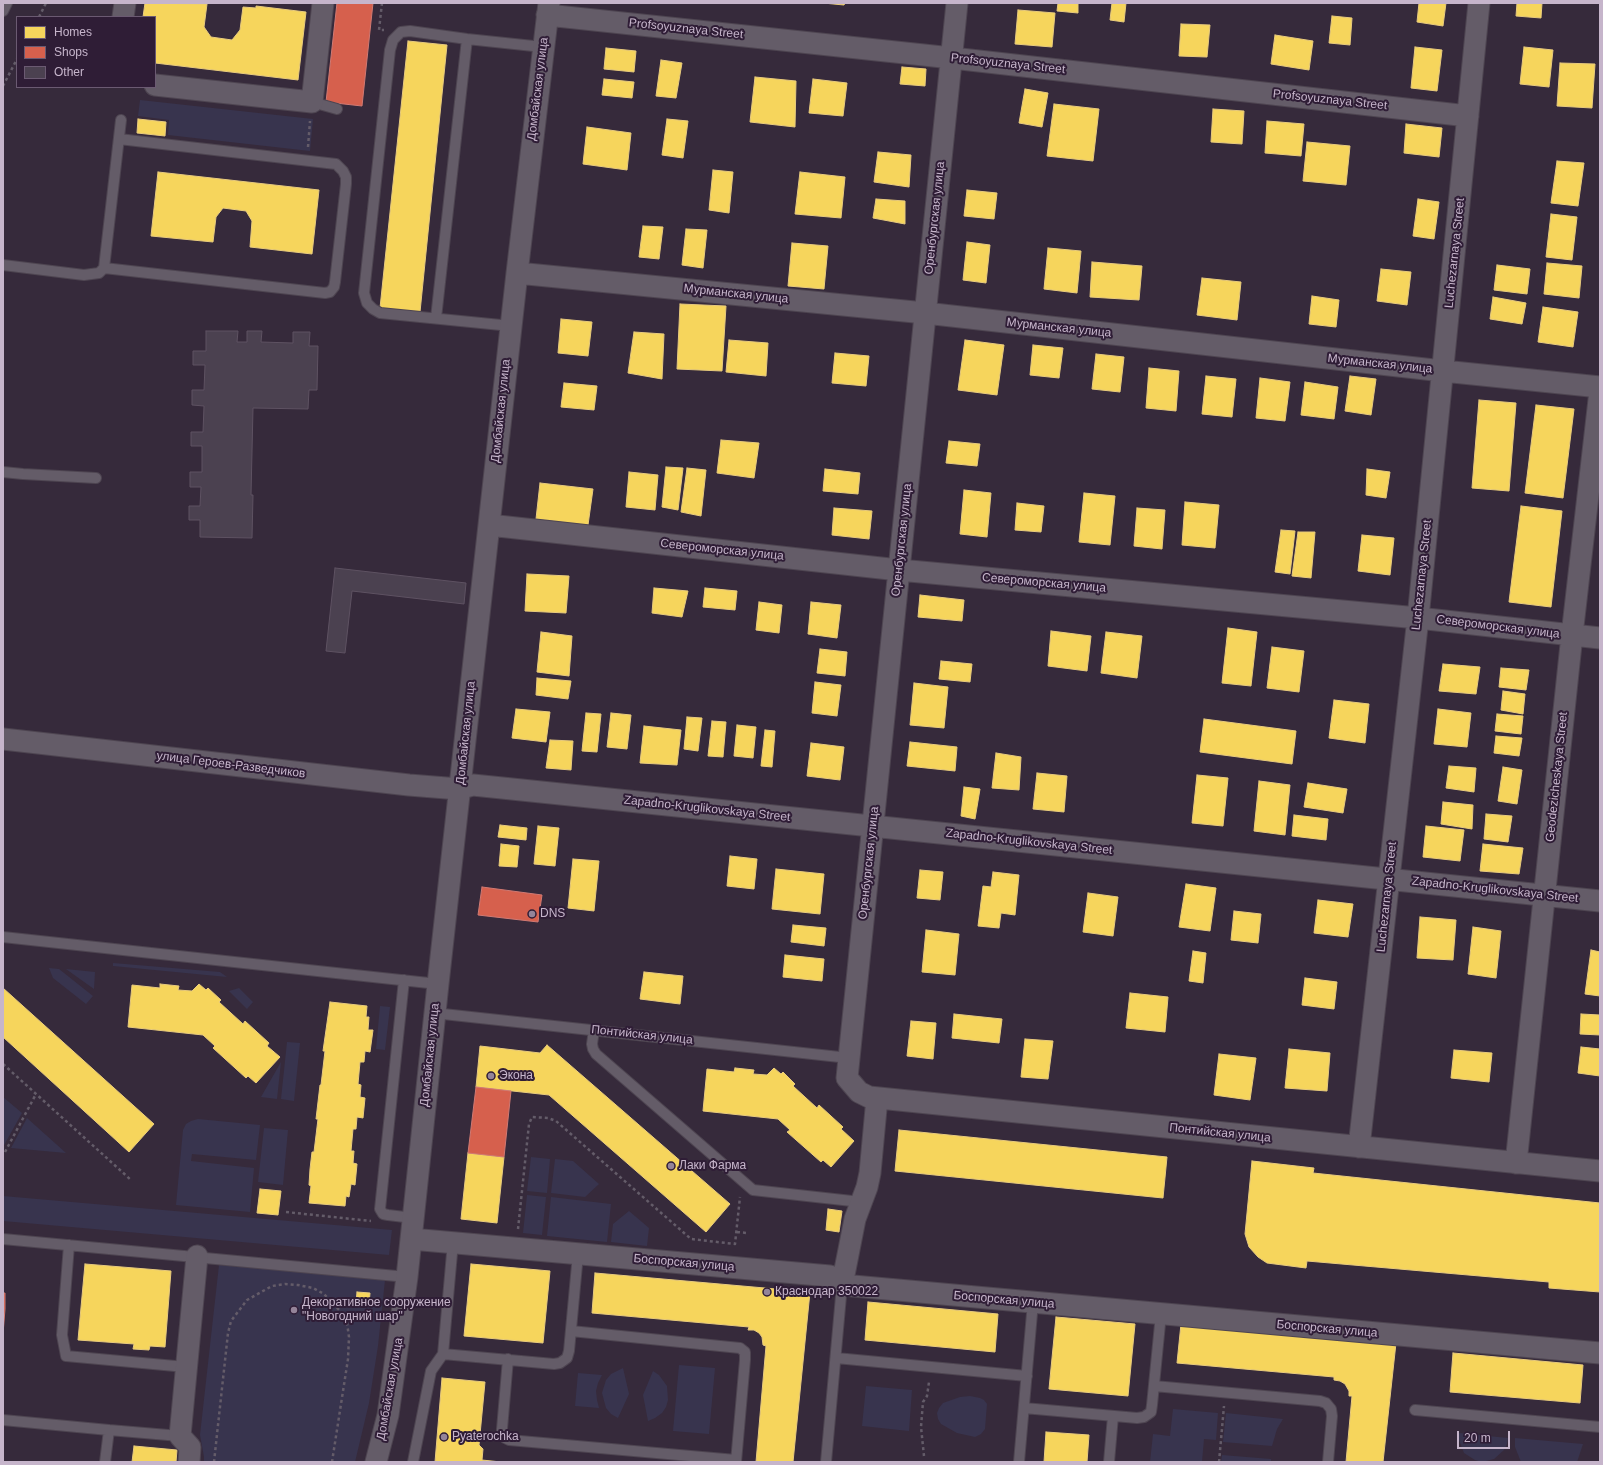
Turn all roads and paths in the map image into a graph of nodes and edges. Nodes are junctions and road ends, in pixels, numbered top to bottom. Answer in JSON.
{"nodes":[{"id":1,"x":7,"y":3,"type":"edge"},
{"id":2,"x":46,"y":3,"type":"edge"},
{"id":3,"x":125,"y":3,"type":"edge"},
{"id":4,"x":323,"y":3,"type":"edge"},
{"id":5,"x":382,"y":3,"type":"edge"},
{"id":6,"x":957,"y":3,"type":"edge"},
{"id":7,"x":1480,"y":3,"type":"edge"},
{"id":8,"x":548,"y":9,"type":"edge"},
{"id":9,"x":3,"y":11,"type":"edge"},
{"id":10,"x":40,"y":16,"type":"edge"},
{"id":11,"x":123,"y":16,"type":"edge"},
{"id":12,"x":379,"y":30,"type":"dead end"},
{"id":13,"x":467,"y":39,"type":"junction"},
{"id":14,"x":543,"y":47,"type":"junction"},
{"id":15,"x":952,"y":58,"type":"junction"},
{"id":16,"x":16,"y":61,"type":"edge"},
{"id":17,"x":156,"y":85,"type":"edge"},
{"id":18,"x":3,"y":86,"type":"edge"},
{"id":19,"x":337,"y":109,"type":"dead end"},
{"id":20,"x":311,"y":110,"type":"junction"},
{"id":21,"x":1468,"y":116,"type":"junction"},
{"id":22,"x":121,"y":120,"type":"dead end"},
{"id":23,"x":119,"y":139,"type":"junction"},
{"id":24,"x":307,"y":160,"type":"junction"},
{"id":25,"x":3,"y":265,"type":"edge"},
{"id":26,"x":104,"y":268,"type":"junction"},
{"id":27,"x":517,"y":273,"type":"junction"},
{"id":28,"x":925,"y":313,"type":"junction"},
{"id":29,"x":436,"y":318,"type":"junction"},
{"id":30,"x":511,"y":326,"type":"junction"},
{"id":31,"x":1443,"y":371,"type":"junction"},
{"id":32,"x":1600,"y":387,"type":"edge"},
{"id":33,"x":1600,"y":392,"type":"edge"},
{"id":34,"x":3,"y":472,"type":"edge"},
{"id":35,"x":96,"y":478,"type":"dead end"},
{"id":36,"x":489,"y":525,"type":"junction"},
{"id":37,"x":899,"y":570,"type":"junction"},
{"id":38,"x":1418,"y":618,"type":"junction"},
{"id":39,"x":1572,"y":635,"type":"junction"},
{"id":40,"x":1600,"y":638,"type":"edge"},
{"id":41,"x":3,"y":739,"type":"edge"},
{"id":42,"x":460,"y":789,"type":"junction"},
{"id":43,"x":872,"y":826,"type":"junction"},
{"id":44,"x":1389,"y":879,"type":"junction"},
{"id":45,"x":1545,"y":894,"type":"junction"},
{"id":46,"x":1600,"y":901,"type":"edge"},
{"id":47,"x":3,"y":937,"type":"edge"},
{"id":48,"x":404,"y":980,"type":"junction"},
{"id":49,"x":438,"y":984,"type":"junction"},
{"id":50,"x":434,"y":1013,"type":"junction"},
{"id":51,"x":594,"y":1030,"type":"junction"},
{"id":52,"x":3,"y":1064,"type":"edge"},
{"id":53,"x":848,"y":1068,"type":"junction"},
{"id":54,"x":36,"y":1094,"type":"junction"},
{"id":55,"x":878,"y":1098,"type":"junction"},
{"id":56,"x":1358,"y":1147,"type":"junction"},
{"id":57,"x":5,"y":1152,"type":"dead end"},
{"id":58,"x":1516,"y":1163,"type":"junction"},
{"id":59,"x":1600,"y":1171,"type":"edge"},
{"id":60,"x":130,"y":1180,"type":"dead end"},
{"id":61,"x":742,"y":1181,"type":"junction"},
{"id":62,"x":862,"y":1202,"type":"junction"},
{"id":63,"x":286,"y":1212,"type":"dead end"},
{"id":64,"x":413,"y":1218,"type":"junction"},
{"id":65,"x":377,"y":1221,"type":"dead end"},
{"id":66,"x":737,"y":1232,"type":"junction"},
{"id":67,"x":747,"y":1233,"type":"dead end"},
{"id":68,"x":411,"y":1238,"type":"junction"},
{"id":69,"x":3,"y":1239,"type":"edge"},
{"id":70,"x":453,"y":1242,"type":"junction"},
{"id":71,"x":69,"y":1245,"type":"junction"},
{"id":72,"x":516,"y":1248,"type":"junction"},
{"id":73,"x":578,"y":1254,"type":"junction"},
{"id":74,"x":197,"y":1256,"type":"junction"},
{"id":75,"x":407,"y":1277,"type":"junction"},
{"id":76,"x":842,"y":1285,"type":"junction"},
{"id":77,"x":1033,"y":1302,"type":"junction"},
{"id":78,"x":1161,"y":1314,"type":"junction"},
{"id":79,"x":571,"y":1332,"type":"junction"},
{"id":80,"x":1600,"y":1353,"type":"edge"},
{"id":81,"x":444,"y":1354,"type":"junction"},
{"id":82,"x":836,"y":1358,"type":"junction"},
{"id":83,"x":508,"y":1359,"type":"junction"},
{"id":84,"x":186,"y":1367,"type":"junction"},
{"id":85,"x":1027,"y":1376,"type":"junction"},
{"id":86,"x":929,"y":1382,"type":"dead end"},
{"id":87,"x":1154,"y":1386,"type":"junction"},
{"id":88,"x":1224,"y":1406,"type":"dead end"},
{"id":89,"x":1024,"y":1408,"type":"junction"},
{"id":90,"x":1415,"y":1410,"type":"dead end"},
{"id":91,"x":1113,"y":1416,"type":"junction"},
{"id":92,"x":3,"y":1420,"type":"edge"},
{"id":93,"x":1600,"y":1426,"type":"edge"},
{"id":94,"x":109,"y":1430,"type":"junction"},
{"id":95,"x":180,"y":1436,"type":"junction"},
{"id":96,"x":924,"y":1456,"type":"dead end"},
{"id":97,"x":689,"y":1459,"type":"edge"},
{"id":98,"x":736,"y":1461,"type":"edge"},
{"id":99,"x":105,"y":1462,"type":"edge"},
{"id":100,"x":189,"y":1462,"type":"edge"},
{"id":101,"x":214,"y":1462,"type":"edge"},
{"id":102,"x":332,"y":1462,"type":"edge"},
{"id":103,"x":376,"y":1462,"type":"edge"},
{"id":104,"x":413,"y":1462,"type":"edge"},
{"id":105,"x":826,"y":1462,"type":"edge"},
{"id":106,"x":1019,"y":1462,"type":"edge"},
{"id":107,"x":1109,"y":1462,"type":"edge"},
{"id":108,"x":1219,"y":1462,"type":"edge"},
{"id":109,"x":1328,"y":1462,"type":"edge"}],
"edges":[{"from":1,"to":9,"type":"lane"},
{"from":2,"to":10,"type":"path"},
{"from":3,"to":11,"type":"street"},
{"from":4,"to":20,"type":"street"},
{"from":5,"to":12,"type":"path"},
{"from":6,"to":15,"type":"street","name":"Оренбургская улица"},
{"from":7,"to":21,"type":"street","name":"Luchezarnaya Street"},
{"from":8,"to":14,"type":"street","name":"Домбайская улица"},
{"from":8,"to":15,"type":"street","name":"Profsoyuznaya Street"},
{"from":13,"to":14,"type":"lane"},
{"from":13,"to":29,"type":"lane"},
{"from":13,"to":29,"type":"lane"},
{"from":14,"to":27,"type":"street","name":"Домбайская улица"},
{"from":15,"to":21,"type":"street","name":"Profsoyuznaya Street"},
{"from":15,"to":28,"type":"street","name":"Оренбургская улица"},
{"from":16,"to":18,"type":"path"},
{"from":17,"to":20,"type":"street"},
{"from":19,"to":20,"type":"lane"},
{"from":20,"to":24,"type":"path"},
{"from":21,"to":31,"type":"street","name":"Luchezarnaya Street"},
{"from":22,"to":23,"type":"lane"},
{"from":23,"to":24,"type":"lane"},
{"from":23,"to":26,"type":"lane"},
{"from":24,"to":26,"type":"lane"},
{"from":25,"to":26,"type":"lane"},
{"from":27,"to":28,"type":"street","name":"Мурманская улица"},
{"from":27,"to":30,"type":"street","name":"Домбайская улица"},
{"from":28,"to":31,"type":"street","name":"Мурманская улица"},
{"from":28,"to":37,"type":"street","name":"Оренбургская улица"},
{"from":29,"to":30,"type":"lane"},
{"from":30,"to":36,"type":"street","name":"Домбайская улица"},
{"from":31,"to":32,"type":"street","name":"Мурманская улица"},
{"from":31,"to":38,"type":"street","name":"Luchezarnaya Street"},
{"from":33,"to":39,"type":"street","name":"Geodezicheskaya Street"},
{"from":34,"to":35,"type":"lane"},
{"from":36,"to":37,"type":"street","name":"Североморская улица"},
{"from":36,"to":42,"type":"street","name":"Домбайская улица"},
{"from":37,"to":38,"type":"street","name":"Североморская улица"},
{"from":37,"to":43,"type":"street","name":"Оренбургская улица"},
{"from":38,"to":39,"type":"street","name":"Североморская улица"},
{"from":38,"to":44,"type":"street","name":"Luchezarnaya Street"},
{"from":39,"to":40,"type":"street","name":"Североморская улица"},
{"from":39,"to":45,"type":"street","name":"Geodezicheskaya Street"},
{"from":41,"to":42,"type":"street","name":"улица Героев-Разведчиков"},
{"from":42,"to":43,"type":"street","name":"Zapadno-Kruglikovskaya Street"},
{"from":42,"to":49,"type":"street","name":"Домбайская улица"},
{"from":43,"to":44,"type":"street","name":"Zapadno-Kruglikovskaya Street"},
{"from":43,"to":53,"type":"street","name":"Оренбургская улица"},
{"from":44,"to":45,"type":"street","name":"Zapadno-Kruglikovskaya Street"},
{"from":44,"to":56,"type":"street","name":"Luchezarnaya Street"},
{"from":45,"to":46,"type":"street","name":"Zapadno-Kruglikovskaya Street"},
{"from":45,"to":58,"type":"street","name":"Geodezicheskaya Street"},
{"from":47,"to":48,"type":"lane"},
{"from":48,"to":49,"type":"lane"},
{"from":48,"to":64,"type":"lane"},
{"from":49,"to":50,"type":"street","name":"Домбайская улица"},
{"from":50,"to":51,"type":"lane","name":"Понтийская улица"},
{"from":50,"to":64,"type":"street","name":"Домбайская улица"},
{"from":51,"to":53,"type":"lane","name":"Понтийская улица"},
{"from":51,"to":61,"type":"lane"},
{"from":52,"to":54,"type":"path"},
{"from":53,"to":55,"type":"street","name":"Понтийская улица"},
{"from":54,"to":57,"type":"path"},
{"from":54,"to":60,"type":"path"},
{"from":55,"to":56,"type":"street","name":"Понтийская улица"},
{"from":55,"to":62,"type":"street"},
{"from":56,"to":58,"type":"street","name":"Понтийская улица"},
{"from":58,"to":59,"type":"street","name":"Понтийская улица"},
{"from":61,"to":62,"type":"lane"},
{"from":61,"to":66,"type":"path"},
{"from":62,"to":76,"type":"street"},
{"from":63,"to":65,"type":"path"},
{"from":64,"to":68,"type":"street","name":"Домбайская улица"},
{"from":66,"to":67,"type":"path"},
{"from":66,"to":72,"type":"path"},
{"from":68,"to":70,"type":"street","name":"Боспорская улица"},
{"from":68,"to":75,"type":"street","name":"Домбайская улица"},
{"from":69,"to":71,"type":"lane"},
{"from":70,"to":72,"type":"street","name":"Боспорская улица"},
{"from":70,"to":81,"type":"lane"},
{"from":71,"to":74,"type":"lane"},
{"from":71,"to":84,"type":"lane"},
{"from":72,"to":73,"type":"street","name":"Боспорская улица"},
{"from":73,"to":76,"type":"street","name":"Боспорская улица"},
{"from":73,"to":79,"type":"lane"},
{"from":74,"to":75,"type":"lane"},
{"from":74,"to":84,"type":"street"},
{"from":75,"to":103,"type":"street","name":"Домбайская улица"},
{"from":76,"to":77,"type":"street","name":"Боспорская улица"},
{"from":76,"to":82,"type":"lane"},
{"from":77,"to":78,"type":"street","name":"Боспорская улица"},
{"from":77,"to":85,"type":"lane"},
{"from":78,"to":80,"type":"street","name":"Боспорская улица"},
{"from":78,"to":87,"type":"lane"},
{"from":79,"to":83,"type":"lane"},
{"from":79,"to":98,"type":"lane"},
{"from":81,"to":83,"type":"lane"},
{"from":81,"to":104,"type":"lane"},
{"from":82,"to":85,"type":"lane"},
{"from":82,"to":105,"type":"lane"},
{"from":83,"to":97,"type":"lane"},
{"from":84,"to":95,"type":"street"},
{"from":85,"to":89,"type":"lane"},
{"from":86,"to":96,"type":"path"},
{"from":87,"to":91,"type":"lane"},
{"from":87,"to":109,"type":"lane"},
{"from":88,"to":108,"type":"path"},
{"from":89,"to":91,"type":"lane"},
{"from":89,"to":106,"type":"lane"},
{"from":90,"to":93,"type":"lane"},
{"from":91,"to":107,"type":"lane"},
{"from":92,"to":94,"type":"lane"},
{"from":94,"to":95,"type":"lane"},
{"from":94,"to":99,"type":"lane"},
{"from":95,"to":100,"type":"street"},
{"from":97,"to":98,"type":"lane"},
{"from":101,"to":102,"type":"path"}]}
